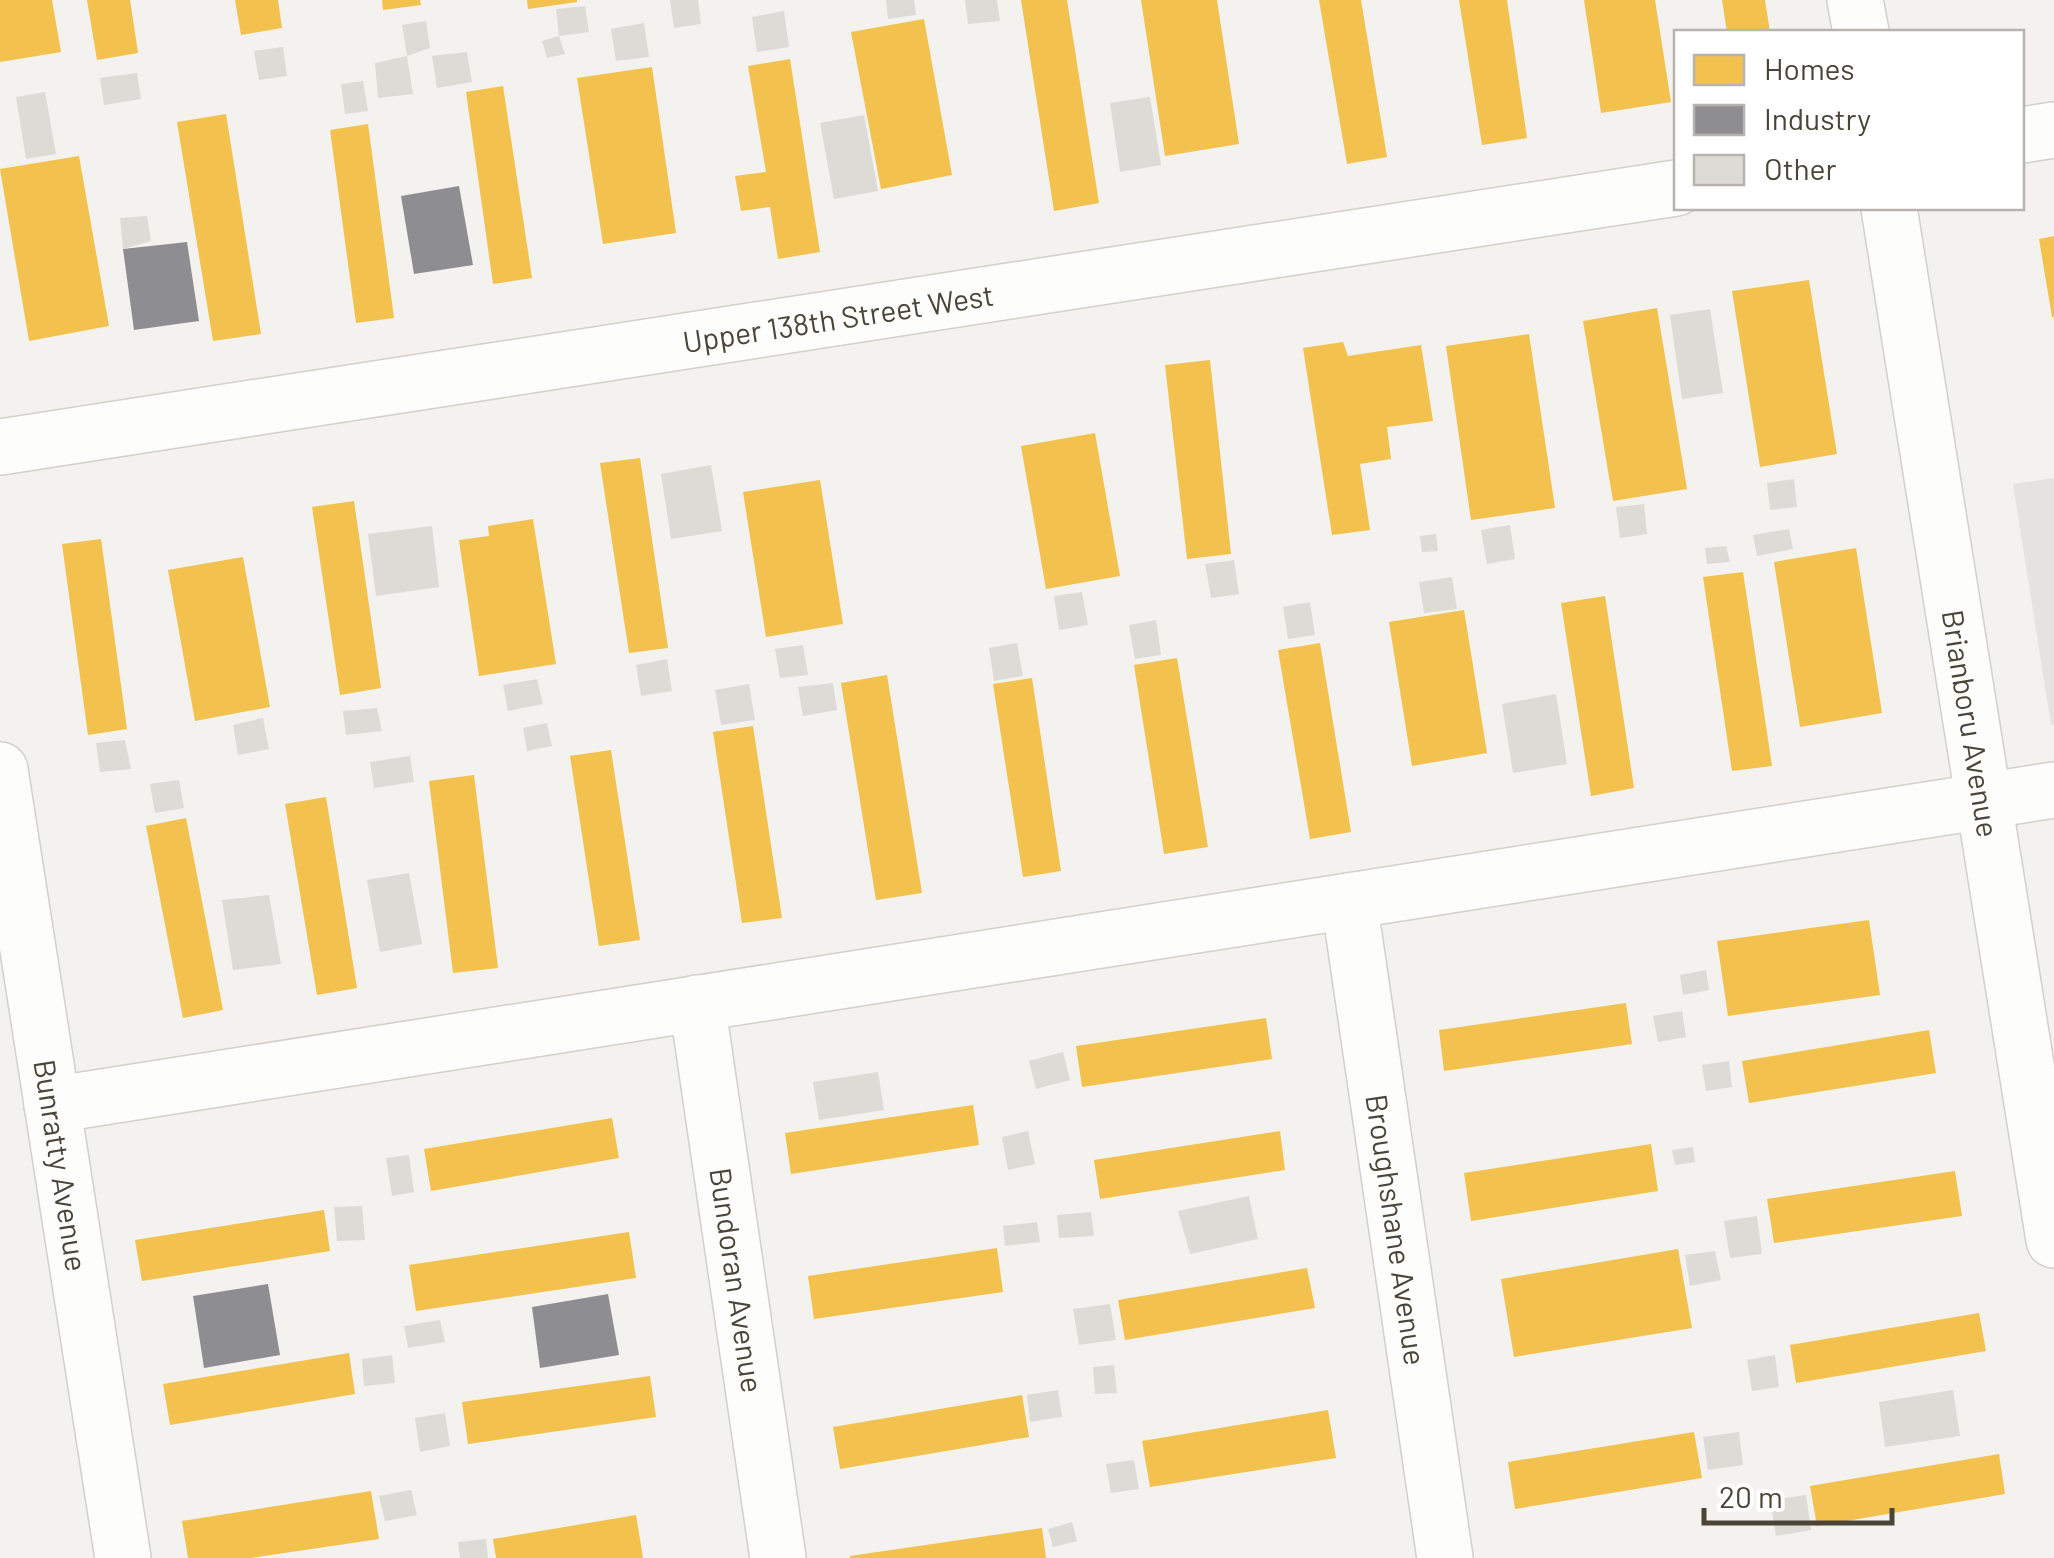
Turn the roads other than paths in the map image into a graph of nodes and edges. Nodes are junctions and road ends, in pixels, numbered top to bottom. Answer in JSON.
{"nodes":[{"id":1,"x":1856,"y":0,"type":"edge"},
{"id":2,"x":1861,"y":30,"type":"edge"},
{"id":3,"x":2054,"y":130,"type":"edge"},
{"id":4,"x":2024,"y":135,"type":"edge"},
{"id":5,"x":1674,"y":188,"type":"edge"},
{"id":6,"x":1889,"y":210,"type":"edge"},
{"id":7,"x":0,"y":447,"type":"edge"},
{"id":8,"x":0,"y":770,"type":"edge"},
{"id":9,"x":2054,"y":790,"type":"edge"},
{"id":10,"x":1984,"y":802,"type":"junction"},
{"id":11,"x":1349,"y":901,"type":"junction"},
{"id":12,"x":697,"y":1004,"type":"junction"},
{"id":13,"x":52,"y":1104,"type":"junction"},
{"id":14,"x":2054,"y":1240,"type":"edge"},
{"id":15,"x":123,"y":1558,"type":"edge"},
{"id":16,"x":778,"y":1558,"type":"edge"},
{"id":17,"x":1446,"y":1558,"type":"edge"}],
"edges":[{"from":1,"to":2,"type":"lane"},
{"from":3,"to":4,"type":"lane"},
{"from":5,"to":7,"type":"lane","name":"Upper 138th Street West"},
{"from":6,"to":10,"type":"lane","name":"Brianboru Avenue"},
{"from":8,"to":13,"type":"lane","name":"Bunratty Avenue"},
{"from":9,"to":10,"type":"lane"},
{"from":10,"to":11,"type":"lane"},
{"from":10,"to":14,"type":"lane","name":"Brianboru Avenue"},
{"from":11,"to":12,"type":"lane"},
{"from":11,"to":17,"type":"lane","name":"Broughshane Avenue"},
{"from":12,"to":13,"type":"lane"},
{"from":12,"to":16,"type":"lane","name":"Bundoran Avenue"},
{"from":13,"to":15,"type":"lane","name":"Bunratty Avenue"}]}
